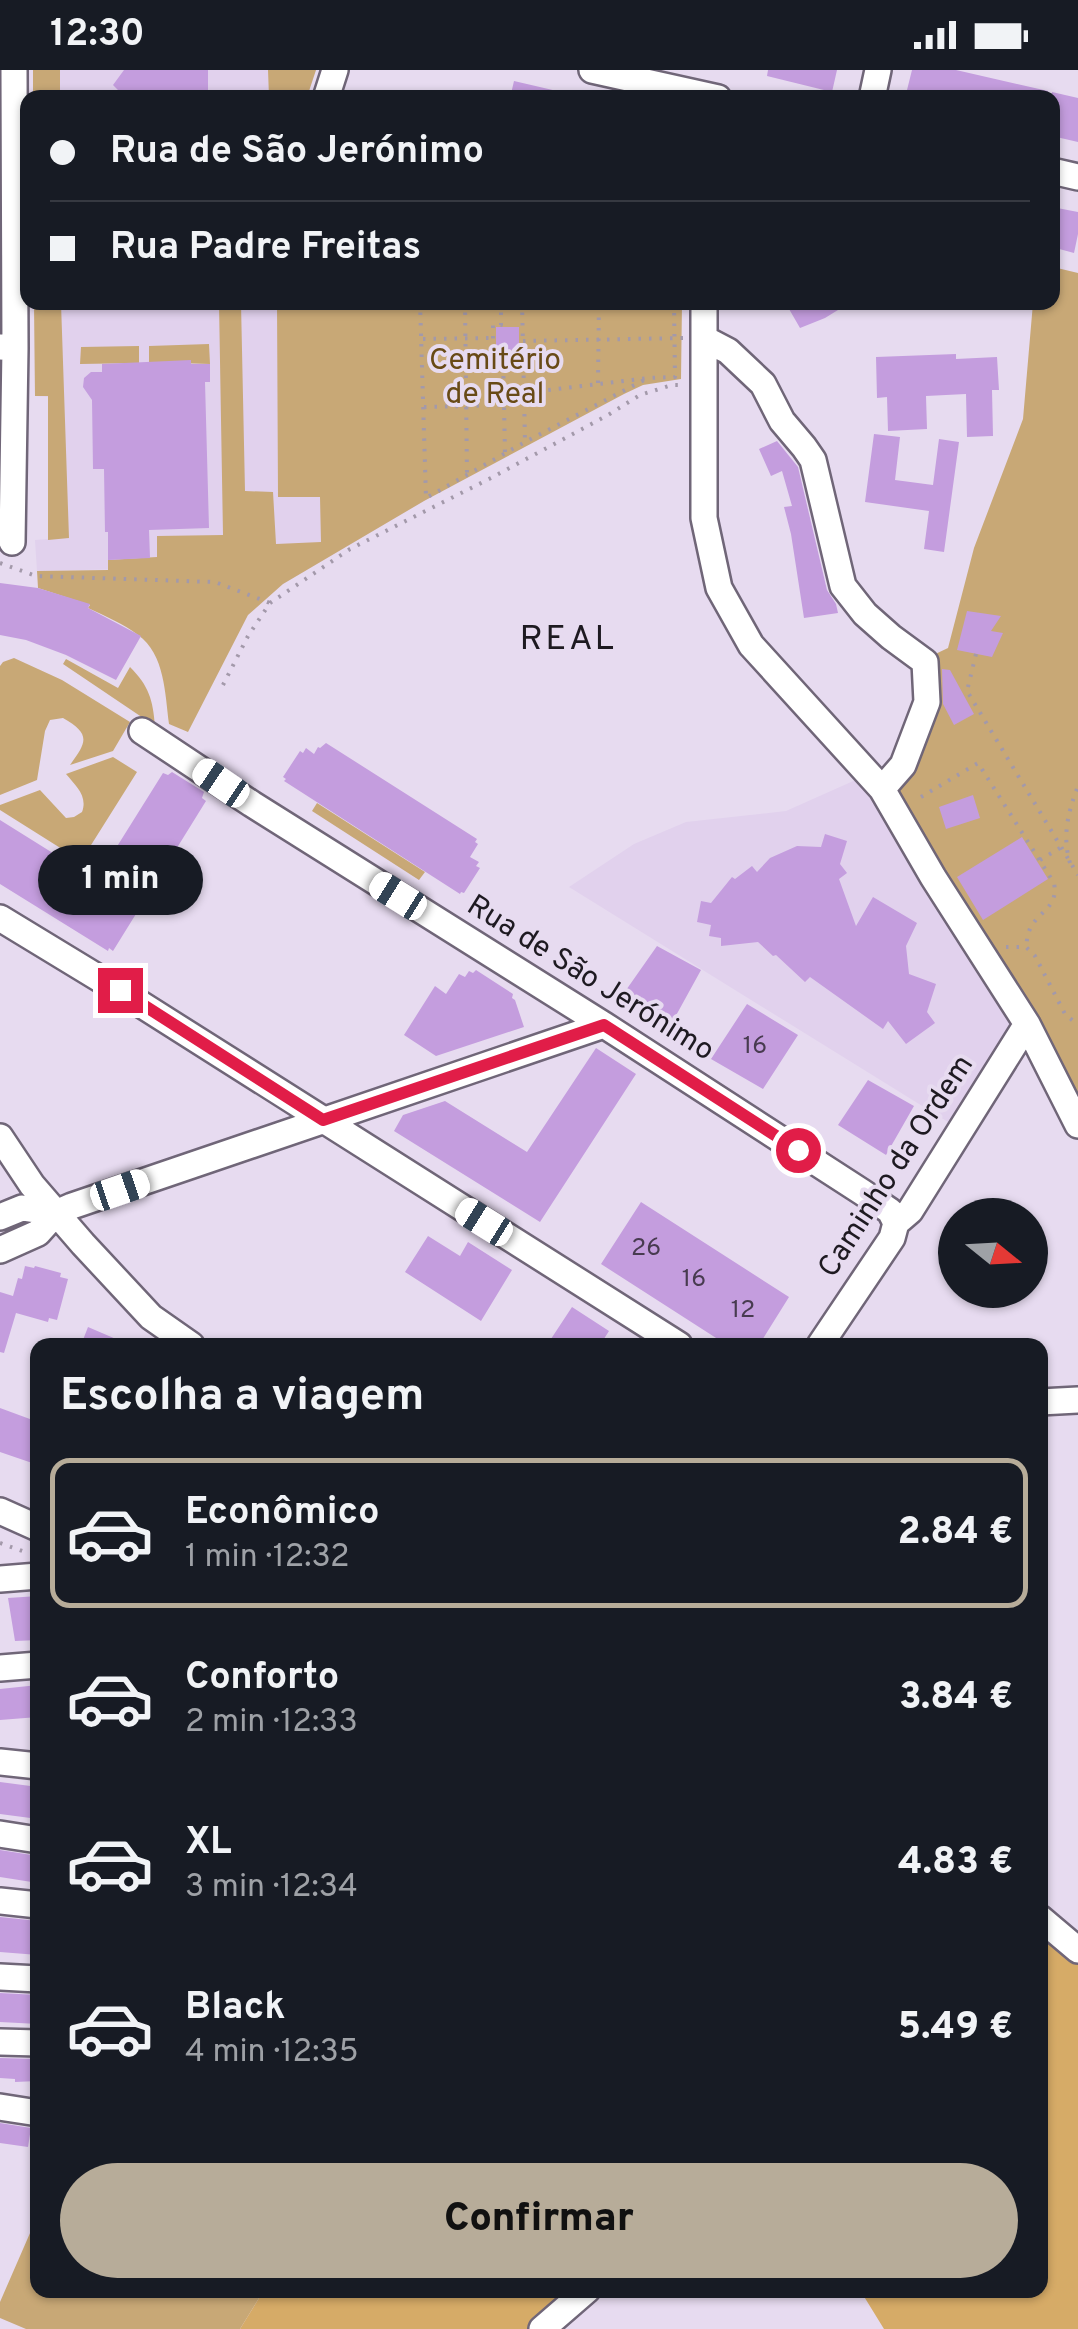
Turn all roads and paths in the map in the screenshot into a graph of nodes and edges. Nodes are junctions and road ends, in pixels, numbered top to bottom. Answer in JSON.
{"nodes":[{"id":1,"x":14,"y":70,"type":"edge"},
{"id":2,"x":592,"y":70,"type":"edge"},
{"id":3,"x":682,"y":90,"type":"edge"},
{"id":4,"x":420,"y":310,"type":"edge"},
{"id":5,"x":465,"y":310,"type":"edge"},
{"id":6,"x":501,"y":310,"type":"edge"},
{"id":7,"x":522,"y":310,"type":"edge"},
{"id":8,"x":598,"y":310,"type":"edge"},
{"id":9,"x":674,"y":310,"type":"edge"},
{"id":10,"x":704,"y":310,"type":"edge"},
{"id":11,"x":493,"y":338,"type":"junction"},
{"id":12,"x":675,"y":338,"type":"junction"},
{"id":13,"x":465,"y":339,"type":"junction"},
{"id":14,"x":704,"y":339,"type":"junction"},
{"id":15,"x":422,"y":340,"type":"junction"},
{"id":16,"x":524,"y":340,"type":"junction"},
{"id":17,"x":598,"y":340,"type":"junction"},
{"id":18,"x":7,"y":347,"type":"edge"},
{"id":19,"x":524,"y":354,"type":"junction"},
{"id":20,"x":503,"y":355,"type":"junction"},
{"id":21,"x":648,"y":378,"type":"junction"},
{"id":22,"x":598,"y":384,"type":"junction"},
{"id":23,"x":672,"y":385,"type":"dead end"},
{"id":24,"x":524,"y":393,"type":"junction"},
{"id":25,"x":504,"y":405,"type":"junction"},
{"id":26,"x":466,"y":406,"type":"junction"},
{"id":27,"x":424,"y":407,"type":"junction"},
{"id":28,"x":525,"y":442,"type":"junction"},
{"id":29,"x":505,"y":454,"type":"junction"},
{"id":30,"x":467,"y":475,"type":"junction"},
{"id":31,"x":6,"y":553,"type":"edge"},
{"id":32,"x":270,"y":604,"type":"junction"},
{"id":33,"x":976,"y":654,"type":"dead end"},
{"id":34,"x":224,"y":685,"type":"dead end"},
{"id":35,"x":142,"y":731,"type":"dead end"},
{"id":36,"x":1078,"y":786,"type":"edge"},
{"id":37,"x":882,"y":789,"type":"junction"},
{"id":38,"x":920,"y":797,"type":"dead end"},
{"id":39,"x":1060,"y":848,"type":"junction"},
{"id":40,"x":1040,"y":860,"type":"junction"},
{"id":41,"x":1072,"y":869,"type":"junction"},
{"id":42,"x":1078,"y":877,"type":"edge"},
{"id":43,"x":0,"y":918,"type":"edge"},
{"id":44,"x":1026,"y":947,"type":"junction"},
{"id":45,"x":999,"y":948,"type":"dead end"},
{"id":46,"x":1027,"y":1024,"type":"junction"},
{"id":47,"x":604,"y":1025,"type":"junction"},
{"id":48,"x":1078,"y":1025,"type":"edge"},
{"id":49,"x":323,"y":1120,"type":"junction"},
{"id":50,"x":1078,"y":1124,"type":"edge"},
{"id":51,"x":0,"y":1136,"type":"edge"},
{"id":52,"x":56,"y":1213,"type":"junction"},
{"id":53,"x":0,"y":1217,"type":"edge"},
{"id":54,"x":896,"y":1224,"type":"junction"},
{"id":55,"x":0,"y":1250,"type":"edge"},
{"id":56,"x":181,"y":1338,"type":"edge"},
{"id":57,"x":668,"y":1338,"type":"edge"},
{"id":58,"x":825,"y":1338,"type":"edge"},
{"id":59,"x":1078,"y":1400,"type":"edge"},
{"id":60,"x":1048,"y":1402,"type":"edge"},
{"id":61,"x":0,"y":1511,"type":"edge"},
{"id":62,"x":30,"y":1524,"type":"edge"},
{"id":63,"x":0,"y":1543,"type":"edge"},
{"id":64,"x":30,"y":1553,"type":"edge"},
{"id":65,"x":30,"y":1576,"type":"edge"},
{"id":66,"x":0,"y":1578,"type":"edge"},
{"id":67,"x":30,"y":1666,"type":"edge"},
{"id":68,"x":0,"y":1668,"type":"edge"},
{"id":69,"x":0,"y":1762,"type":"edge"},
{"id":70,"x":30,"y":1765,"type":"edge"},
{"id":71,"x":0,"y":1834,"type":"edge"},
{"id":72,"x":30,"y":1839,"type":"edge"},
{"id":73,"x":0,"y":1902,"type":"edge"},
{"id":74,"x":30,"y":1904,"type":"edge"},
{"id":75,"x":1048,"y":1925,"type":"edge"},
{"id":76,"x":1078,"y":1950,"type":"edge"},
{"id":77,"x":0,"y":1977,"type":"edge"},
{"id":78,"x":30,"y":1979,"type":"edge"},
{"id":79,"x":0,"y":2042,"type":"edge"},
{"id":80,"x":30,"y":2044,"type":"edge"},
{"id":81,"x":0,"y":2107,"type":"edge"},
{"id":82,"x":30,"y":2112,"type":"edge"},
{"id":83,"x":577,"y":2298,"type":"edge"},
{"id":84,"x":542,"y":2329,"type":"edge"}],
"edges":[{"from":1,"to":18,"type":"street"},
{"from":2,"to":3,"type":"street"},
{"from":4,"to":15,"type":"path"},
{"from":5,"to":13,"type":"path"},
{"from":6,"to":11,"type":"path"},
{"from":7,"to":16,"type":"path"},
{"from":8,"to":17,"type":"path"},
{"from":9,"to":12,"type":"path"},
{"from":10,"to":14,"type":"street"},
{"from":11,"to":13,"type":"path"},
{"from":11,"to":20,"type":"path"},
{"from":12,"to":14,"type":"path"},
{"from":12,"to":17,"type":"path"},
{"from":12,"to":21,"type":"path"},
{"from":13,"to":15,"type":"path"},
{"from":13,"to":26,"type":"path"},
{"from":14,"to":37,"type":"street"},
{"from":14,"to":37,"type":"street"},
{"from":15,"to":27,"type":"path"},
{"from":16,"to":17,"type":"path"},
{"from":16,"to":19,"type":"path"},
{"from":17,"to":22,"type":"path"},
{"from":18,"to":31,"type":"street"},
{"from":19,"to":20,"type":"path"},
{"from":19,"to":24,"type":"path"},
{"from":20,"to":25,"type":"path"},
{"from":21,"to":22,"type":"path"},
{"from":21,"to":28,"type":"path"},
{"from":22,"to":24,"type":"path"},
{"from":23,"to":32,"type":"path"},
{"from":24,"to":28,"type":"path"},
{"from":25,"to":26,"type":"path"},
{"from":25,"to":29,"type":"path"},
{"from":26,"to":27,"type":"path"},
{"from":26,"to":30,"type":"path"},
{"from":27,"to":30,"type":"path"},
{"from":28,"to":29,"type":"path"},
{"from":29,"to":30,"type":"path"},
{"from":31,"to":32,"type":"path"},
{"from":32,"to":34,"type":"path"},
{"from":33,"to":39,"type":"path"},
{"from":35,"to":47,"type":"street","name":"Rua de São Jerónimo"},
{"from":36,"to":41,"type":"path"},
{"from":37,"to":46,"type":"street"},
{"from":38,"to":40,"type":"path"},
{"from":39,"to":40,"type":"path"},
{"from":39,"to":41,"type":"path"},
{"from":40,"to":44,"type":"path"},
{"from":41,"to":42,"type":"path"},
{"from":43,"to":49,"type":"street"},
{"from":44,"to":45,"type":"path"},
{"from":44,"to":48,"type":"path"},
{"from":46,"to":50,"type":"street"},
{"from":46,"to":54,"type":"street","name":"Caminho da Ordem"},
{"from":47,"to":49,"type":"street"},
{"from":47,"to":54,"type":"street","name":"Rua de São Jerónimo"},
{"from":49,"to":52,"type":"street"},
{"from":49,"to":57,"type":"street"},
{"from":51,"to":52,"type":"street"},
{"from":52,"to":53,"type":"street"},
{"from":52,"to":55,"type":"street"},
{"from":52,"to":56,"type":"street"},
{"from":54,"to":58,"type":"street","name":"Caminho da Ordem"},
{"from":59,"to":60,"type":"street"},
{"from":61,"to":62,"type":"street"},
{"from":63,"to":64,"type":"path"},
{"from":65,"to":66,"type":"street"},
{"from":67,"to":68,"type":"street"},
{"from":69,"to":70,"type":"street"},
{"from":71,"to":72,"type":"street"},
{"from":73,"to":74,"type":"street"},
{"from":75,"to":76,"type":"street"},
{"from":77,"to":78,"type":"street"},
{"from":79,"to":80,"type":"street"},
{"from":81,"to":82,"type":"street"},
{"from":83,"to":84,"type":"street"}]}
